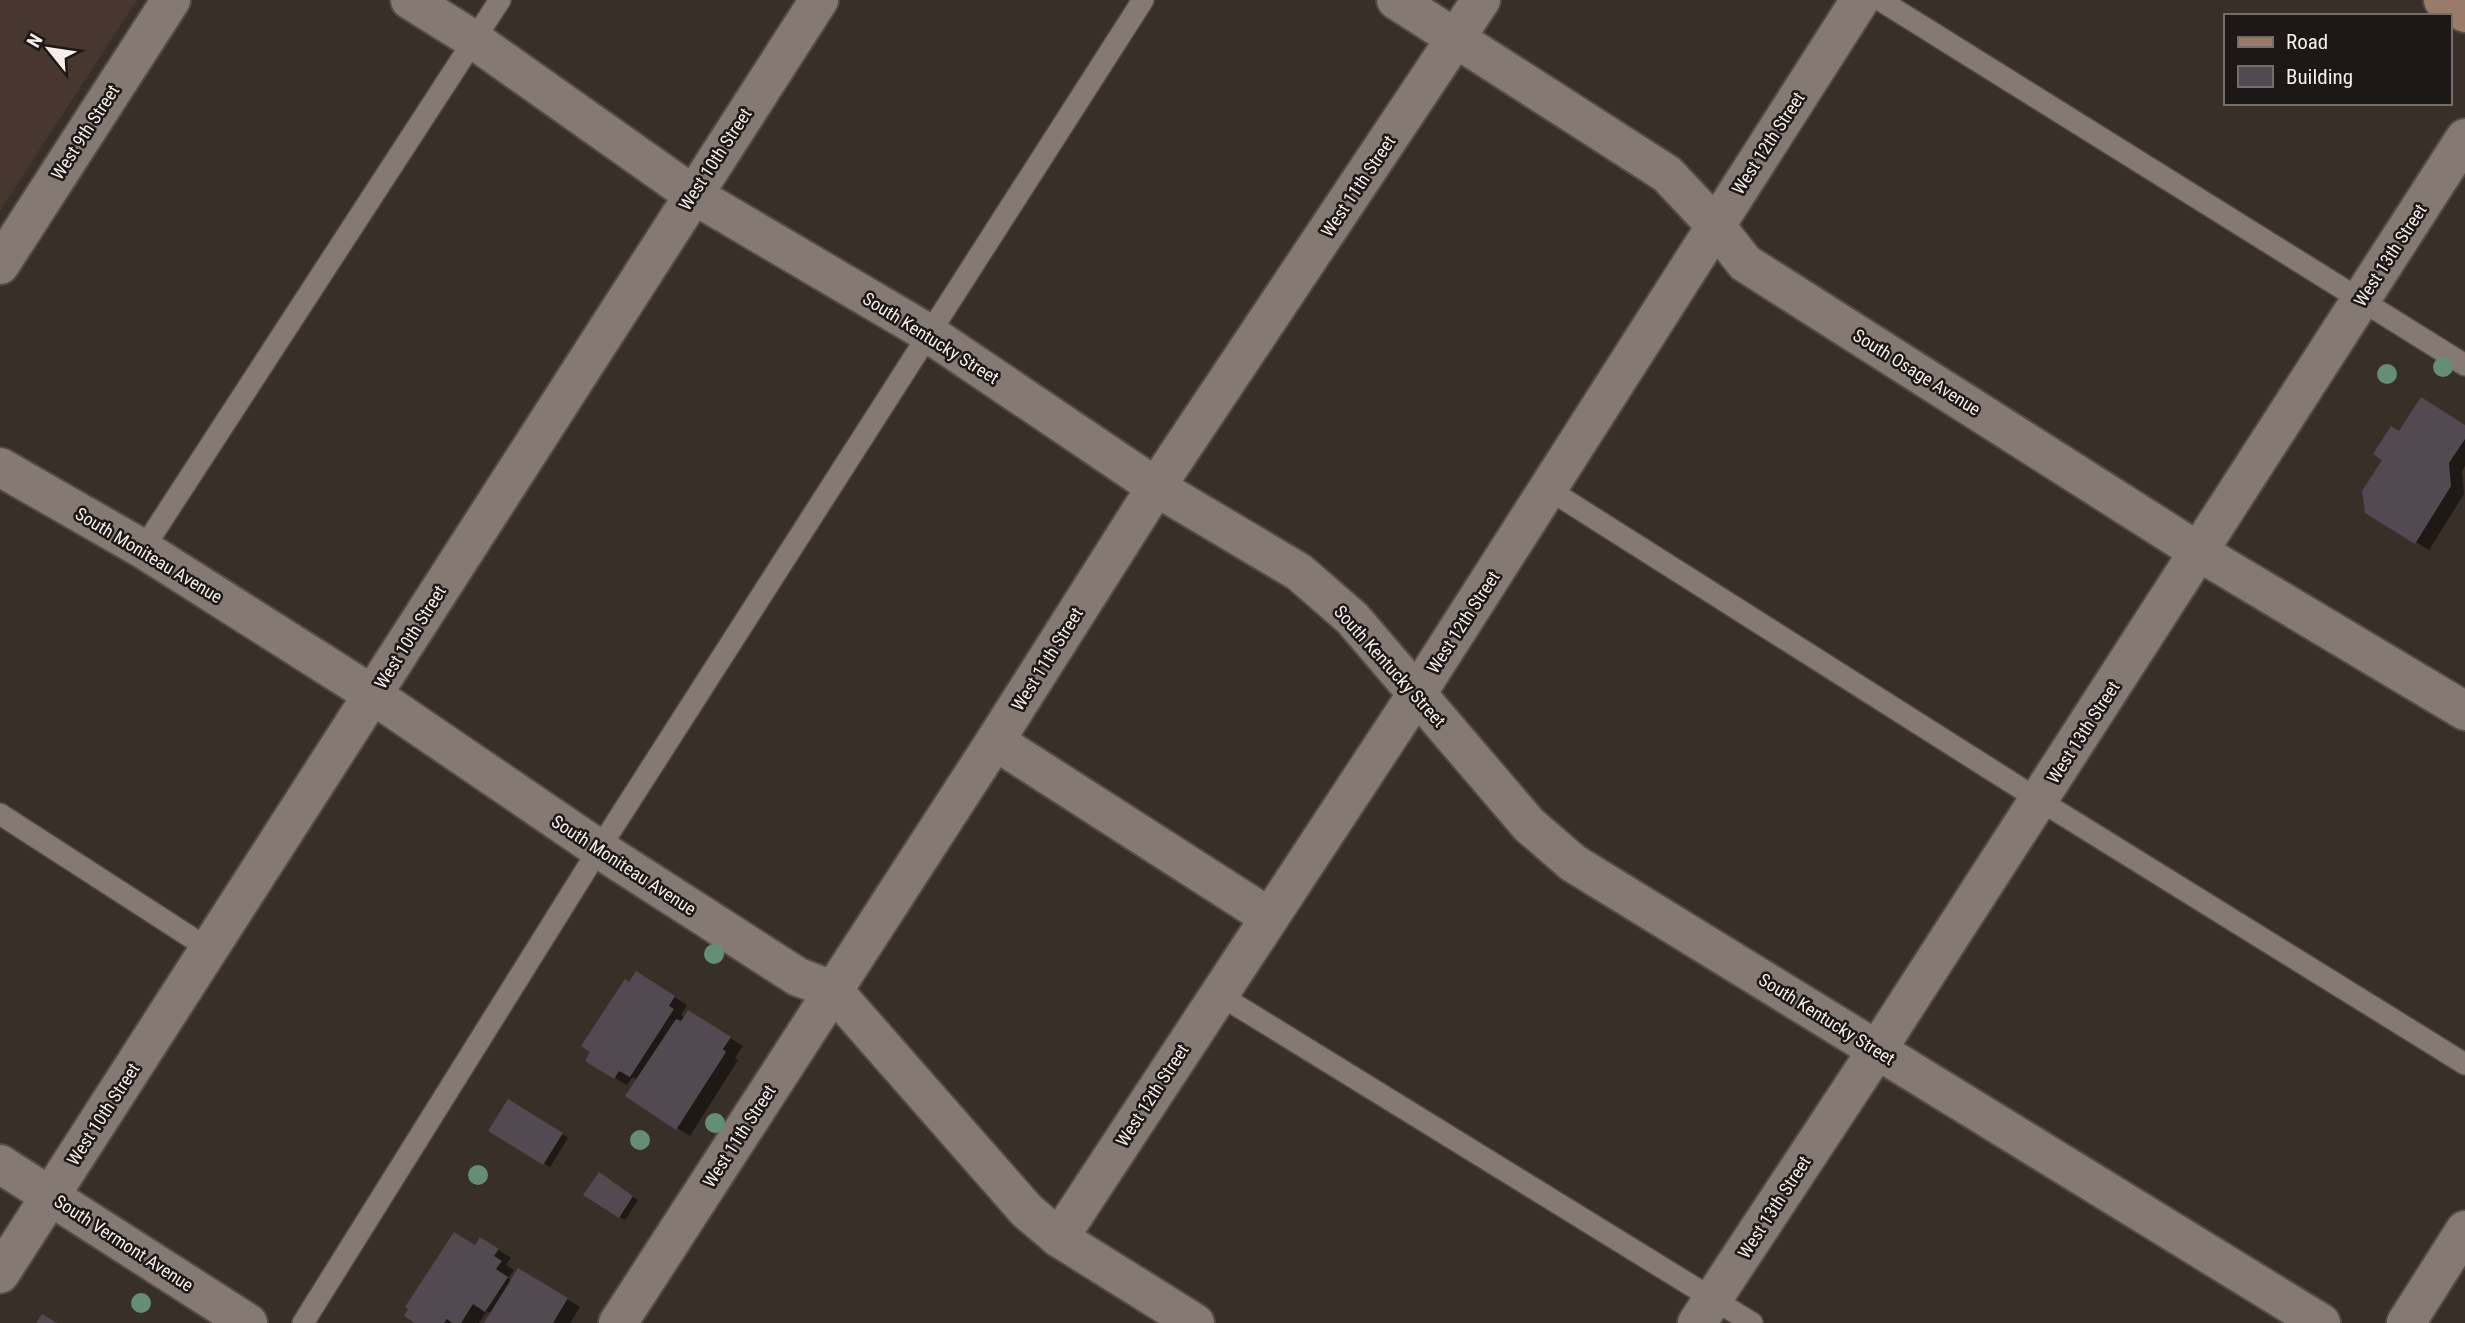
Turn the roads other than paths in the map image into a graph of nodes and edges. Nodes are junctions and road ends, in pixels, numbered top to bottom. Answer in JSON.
{"nodes":[{"id":1,"x":171,"y":0,"type":"edge"},
{"id":2,"x":410,"y":0,"type":"edge"},
{"id":3,"x":500,"y":0,"type":"edge"},
{"id":4,"x":819,"y":0,"type":"edge"},
{"id":5,"x":1143,"y":0,"type":"edge"},
{"id":6,"x":1396,"y":0,"type":"edge"},
{"id":7,"x":1481,"y":0,"type":"edge"},
{"id":8,"x":1860,"y":0,"type":"edge"},
{"id":9,"x":1880,"y":0,"type":"edge"},
{"id":10,"x":2443,"y":0,"type":"edge"},
{"id":11,"x":2465,"y":13,"type":"edge"},
{"id":12,"x":1457,"y":39,"type":"junction"},
{"id":13,"x":474,"y":40,"type":"junction"},
{"id":14,"x":2465,"y":138,"type":"edge"},
{"id":15,"x":692,"y":194,"type":"junction"},
{"id":16,"x":1715,"y":225,"type":"junction"},
{"id":17,"x":0,"y":265,"type":"edge"},
{"id":18,"x":2361,"y":300,"type":"junction"},
{"id":19,"x":928,"y":333,"type":"junction"},
{"id":20,"x":2465,"y":365,"type":"edge"},
{"id":21,"x":0,"y":467,"type":"edge"},
{"id":22,"x":1156,"y":487,"type":"junction"},
{"id":23,"x":1548,"y":489,"type":"junction"},
{"id":24,"x":143,"y":549,"type":"junction"},
{"id":25,"x":2199,"y":551,"type":"junction"},
{"id":26,"x":373,"y":695,"type":"junction"},
{"id":27,"x":1416,"y":695,"type":"junction"},
{"id":28,"x":2465,"y":710,"type":"edge"},
{"id":29,"x":995,"y":741,"type":"junction"},
{"id":30,"x":2039,"y":800,"type":"junction"},
{"id":31,"x":0,"y":814,"type":"edge"},
{"id":32,"x":599,"y":849,"type":"junction"},
{"id":33,"x":1269,"y":917,"type":"junction"},
{"id":34,"x":209,"y":949,"type":"junction"},
{"id":35,"x":833,"y":990,"type":"junction"},
{"id":36,"x":1218,"y":994,"type":"junction"},
{"id":37,"x":1877,"y":1050,"type":"junction"},
{"id":38,"x":2465,"y":1064,"type":"edge"},
{"id":39,"x":0,"y":1164,"type":"edge"},
{"id":40,"x":50,"y":1196,"type":"junction"},
{"id":41,"x":2465,"y":1230,"type":"edge"},
{"id":42,"x":1059,"y":1238,"type":"junction"},
{"id":43,"x":0,"y":1274,"type":"edge"},
{"id":44,"x":1705,"y":1311,"type":"edge"},
{"id":45,"x":247,"y":1323,"type":"edge"},
{"id":46,"x":303,"y":1323,"type":"edge"},
{"id":47,"x":618,"y":1323,"type":"edge"},
{"id":48,"x":1195,"y":1323,"type":"edge"},
{"id":49,"x":1752,"y":1323,"type":"edge"},
{"id":50,"x":2321,"y":1323,"type":"edge"},
{"id":51,"x":2406,"y":1323,"type":"edge"}],
"edges":[{"from":1,"to":17,"type":"street","name":"West 9th Street"},
{"from":2,"to":13,"type":"street","name":"South Kentucky Street"},
{"from":3,"to":13,"type":"lane"},
{"from":4,"to":15,"type":"street","name":"West 10th Street"},
{"from":5,"to":19,"type":"lane"},
{"from":6,"to":12,"type":"street","name":"South Osage Avenue"},
{"from":7,"to":12,"type":"street","name":"West 11th Street"},
{"from":8,"to":16,"type":"street","name":"West 12th Street"},
{"from":9,"to":18,"type":"lane"},
{"from":10,"to":11,"type":"main road"},
{"from":12,"to":16,"type":"street","name":"South Osage Avenue"},
{"from":12,"to":22,"type":"street","name":"West 11th Street"},
{"from":13,"to":15,"type":"street","name":"South Kentucky Street"},
{"from":13,"to":24,"type":"lane"},
{"from":14,"to":18,"type":"street","name":"West 13th Street"},
{"from":15,"to":19,"type":"street","name":"South Kentucky Street"},
{"from":15,"to":26,"type":"street","name":"West 10th Street"},
{"from":16,"to":23,"type":"street","name":"West 12th Street"},
{"from":16,"to":25,"type":"street","name":"South Osage Avenue"},
{"from":18,"to":20,"type":"lane"},
{"from":18,"to":25,"type":"street","name":"West 13th Street"},
{"from":19,"to":22,"type":"street","name":"South Kentucky Street"},
{"from":19,"to":32,"type":"lane"},
{"from":21,"to":24,"type":"street","name":"South Moniteau Avenue"},
{"from":22,"to":27,"type":"street","name":"South Kentucky Street"},
{"from":22,"to":29,"type":"street","name":"West 11th Street"},
{"from":23,"to":27,"type":"street","name":"West 12th Street"},
{"from":23,"to":30,"type":"lane"},
{"from":24,"to":26,"type":"street","name":"South Moniteau Avenue"},
{"from":25,"to":28,"type":"street","name":"South Osage Avenue"},
{"from":25,"to":30,"type":"street","name":"West 13th Street"},
{"from":26,"to":32,"type":"street","name":"South Moniteau Avenue"},
{"from":26,"to":34,"type":"street","name":"West 10th Street"},
{"from":27,"to":33,"type":"street","name":"West 12th Street"},
{"from":27,"to":37,"type":"street","name":"South Kentucky Street"},
{"from":29,"to":33,"type":"street"},
{"from":29,"to":35,"type":"street","name":"West 11th Street"},
{"from":30,"to":37,"type":"street","name":"West 13th Street"},
{"from":30,"to":38,"type":"lane"},
{"from":31,"to":34,"type":"lane"},
{"from":32,"to":35,"type":"street","name":"South Moniteau Avenue"},
{"from":32,"to":46,"type":"lane"},
{"from":33,"to":36,"type":"street","name":"West 12th Street"},
{"from":34,"to":40,"type":"street","name":"West 10th Street"},
{"from":35,"to":42,"type":"street","name":"South Moniteau Avenue"},
{"from":35,"to":47,"type":"street","name":"West 11th Street"},
{"from":36,"to":42,"type":"street","name":"West 12th Street"},
{"from":36,"to":44,"type":"lane"},
{"from":37,"to":44,"type":"street","name":"West 13th Street"},
{"from":37,"to":50,"type":"street","name":"South Kentucky Street"},
{"from":39,"to":40,"type":"street","name":"South Vermont Avenue"},
{"from":40,"to":43,"type":"street","name":"West 10th Street"},
{"from":40,"to":45,"type":"street","name":"South Vermont Avenue"},
{"from":41,"to":51,"type":"street"},
{"from":42,"to":48,"type":"street","name":"South Moniteau Avenue"},
{"from":44,"to":49,"type":"lane"}]}
